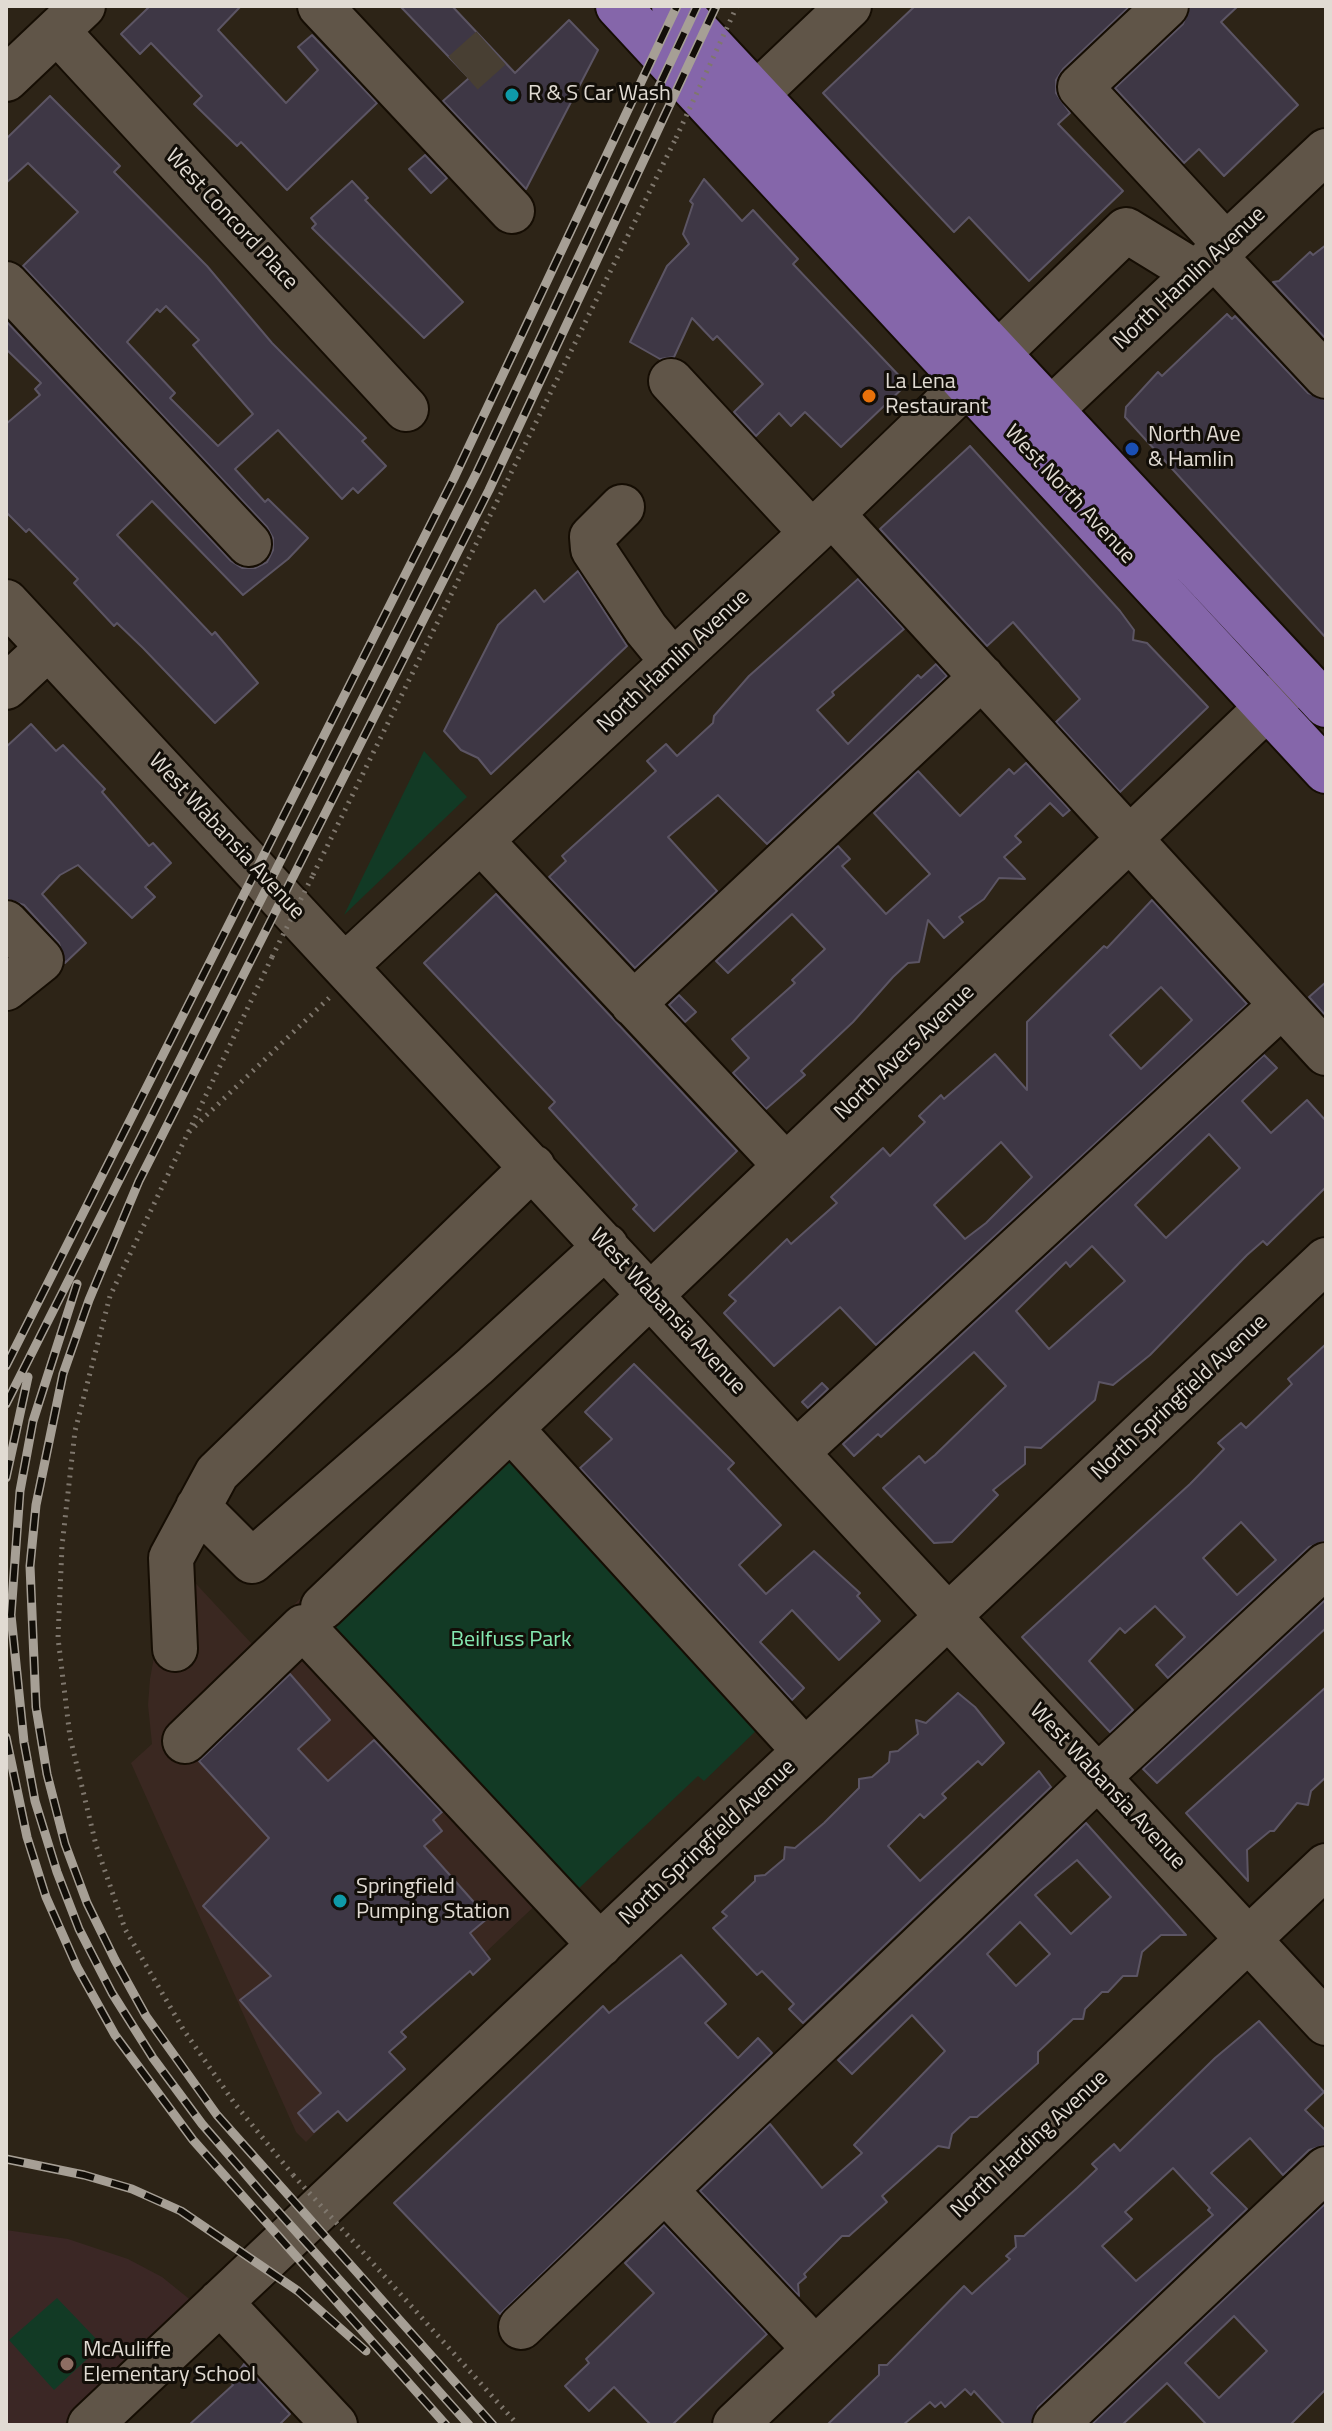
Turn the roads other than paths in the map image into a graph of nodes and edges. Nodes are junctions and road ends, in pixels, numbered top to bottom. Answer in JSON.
{"nodes":[{"id":1,"x":320,"y":6,"type":"edge"},
{"id":2,"x":618,"y":6,"type":"edge"},
{"id":3,"x":674,"y":6,"type":"edge"},
{"id":4,"x":849,"y":6,"type":"edge"},
{"id":5,"x":1166,"y":6,"type":"edge"},
{"id":6,"x":70,"y":18,"type":"edge"},
{"id":7,"x":6,"y":79,"type":"edge"},
{"id":8,"x":741,"y":108,"type":"junction"},
{"id":9,"x":1326,"y":151,"type":"edge"},
{"id":10,"x":512,"y":211,"type":"dead end"},
{"id":11,"x":1212,"y":258,"type":"junction"},
{"id":12,"x":6,"y":284,"type":"edge"},
{"id":13,"x":998,"y":354,"type":"junction"},
{"id":14,"x":1326,"y":376,"type":"edge"},
{"id":15,"x":671,"y":381,"type":"dead end"},
{"id":16,"x":966,"y":384,"type":"junction"},
{"id":17,"x":406,"y":409,"type":"dead end"},
{"id":18,"x":1050,"y":410,"type":"junction"},
{"id":19,"x":1018,"y":440,"type":"junction"},
{"id":20,"x":622,"y":507,"type":"dead end"},
{"id":21,"x":822,"y":523,"type":"junction"},
{"id":22,"x":249,"y":544,"type":"dead end"},
{"id":23,"x":6,"y":602,"type":"edge"},
{"id":24,"x":48,"y":648,"type":"junction"},
{"id":25,"x":673,"y":662,"type":"junction"},
{"id":26,"x":982,"y":677,"type":"junction"},
{"id":27,"x":6,"y":687,"type":"edge"},
{"id":28,"x":1313,"y":691,"type":"edge"},
{"id":29,"x":1267,"y":707,"type":"junction"},
{"id":30,"x":1324,"y":765,"type":"edge"},
{"id":31,"x":1129,"y":838,"type":"junction"},
{"id":32,"x":482,"y":842,"type":"junction"},
{"id":33,"x":6,"y":923,"type":"edge"},
{"id":34,"x":350,"y":970,"type":"junction"},
{"id":35,"x":6,"y":988,"type":"edge"},
{"id":36,"x":633,"y":1004,"type":"junction"},
{"id":37,"x":1282,"y":1005,"type":"junction"},
{"id":38,"x":1326,"y":1053,"type":"edge"},
{"id":39,"x":786,"y":1166,"type":"junction"},
{"id":40,"x":533,"y":1167,"type":"junction"},
{"id":41,"x":606,"y":1246,"type":"junction"},
{"id":42,"x":1326,"y":1260,"type":"edge"},
{"id":43,"x":651,"y":1294,"type":"junction"},
{"id":44,"x":511,"y":1429,"type":"junction"},
{"id":45,"x":797,"y":1452,"type":"junction"},
{"id":46,"x":198,"y":1507,"type":"junction"},
{"id":47,"x":1326,"y":1565,"type":"edge"},
{"id":48,"x":323,"y":1607,"type":"dead end"},
{"id":49,"x":949,"y":1616,"type":"junction"},
{"id":50,"x":175,"y":1649,"type":"dead end"},
{"id":51,"x":185,"y":1741,"type":"dead end"},
{"id":52,"x":805,"y":1751,"type":"junction"},
{"id":53,"x":1098,"y":1777,"type":"junction"},
{"id":54,"x":1326,"y":1866,"type":"edge"},
{"id":55,"x":1248,"y":1939,"type":"junction"},
{"id":56,"x":600,"y":1945,"type":"junction"},
{"id":57,"x":1326,"y":2023,"type":"edge"},
{"id":58,"x":1326,"y":2169,"type":"edge"},
{"id":59,"x":665,"y":2190,"type":"junction"},
{"id":60,"x":220,"y":2302,"type":"junction"},
{"id":61,"x":521,"y":2327,"type":"dead end"},
{"id":62,"x":815,"y":2349,"type":"junction"},
{"id":63,"x":90,"y":2425,"type":"edge"},
{"id":64,"x":335,"y":2425,"type":"edge"},
{"id":65,"x":735,"y":2425,"type":"edge"},
{"id":66,"x":1055,"y":2425,"type":"edge"}],
"edges":[{"from":1,"to":10,"type":"street"},
{"from":2,"to":8,"type":"main road","name":"West North Avenue"},
{"from":3,"to":8,"type":"main road","name":"West North Avenue"},
{"from":4,"to":8,"type":"street"},
{"from":5,"to":11,"type":"street"},
{"from":6,"to":7,"type":"street"},
{"from":6,"to":17,"type":"street","name":"West Concord Place"},
{"from":8,"to":13,"type":"main road","name":"West North Avenue"},
{"from":8,"to":16,"type":"main road","name":"West North Avenue"},
{"from":9,"to":11,"type":"street","name":"North Hamlin Avenue"},
{"from":11,"to":13,"type":"street","name":"North Hamlin Avenue"},
{"from":11,"to":14,"type":"street"},
{"from":11,"to":18,"type":"street","name":"North Hamlin Avenue"},
{"from":12,"to":22,"type":"street"},
{"from":13,"to":16,"type":"street","name":"North Hamlin Avenue"},
{"from":13,"to":18,"type":"main road","name":"West North Avenue"},
{"from":15,"to":21,"type":"street"},
{"from":16,"to":19,"type":"main road","name":"West North Avenue"},
{"from":16,"to":21,"type":"street","name":"North Hamlin Avenue"},
{"from":18,"to":19,"type":"street","name":"North Hamlin Avenue"},
{"from":18,"to":28,"type":"main road","name":"West North Avenue"},
{"from":19,"to":29,"type":"main road","name":"West North Avenue"},
{"from":20,"to":25,"type":"street"},
{"from":21,"to":25,"type":"street","name":"North Hamlin Avenue"},
{"from":21,"to":26,"type":"street"},
{"from":23,"to":24,"type":"street","name":"West Wabansia Avenue"},
{"from":24,"to":27,"type":"street"},
{"from":24,"to":34,"type":"street","name":"West Wabansia Avenue"},
{"from":25,"to":32,"type":"street","name":"North Hamlin Avenue"},
{"from":26,"to":31,"type":"street"},
{"from":26,"to":36,"type":"street"},
{"from":28,"to":29,"type":"street","name":"North Avers Avenue"},
{"from":29,"to":30,"type":"main road","name":"West North Avenue"},
{"from":29,"to":31,"type":"street","name":"North Avers Avenue"},
{"from":31,"to":37,"type":"street"},
{"from":31,"to":39,"type":"street","name":"North Avers Avenue"},
{"from":32,"to":34,"type":"street","name":"North Hamlin Avenue"},
{"from":32,"to":36,"type":"street"},
{"from":33,"to":35,"type":"street"},
{"from":34,"to":40,"type":"street","name":"West Wabansia Avenue"},
{"from":36,"to":39,"type":"street"},
{"from":37,"to":38,"type":"street"},
{"from":37,"to":45,"type":"street"},
{"from":39,"to":43,"type":"street","name":"North Avers Avenue"},
{"from":40,"to":41,"type":"street","name":"West Wabansia Avenue"},
{"from":40,"to":46,"type":"street"},
{"from":41,"to":43,"type":"street","name":"West Wabansia Avenue"},
{"from":41,"to":46,"type":"street"},
{"from":42,"to":49,"type":"street","name":"North Springfield Avenue"},
{"from":43,"to":44,"type":"street","name":"North Avers Avenue"},
{"from":43,"to":45,"type":"street","name":"West Wabansia Avenue"},
{"from":44,"to":48,"type":"street","name":"North Avers Avenue"},
{"from":44,"to":52,"type":"street"},
{"from":45,"to":49,"type":"street","name":"West Wabansia Avenue"},
{"from":46,"to":50,"type":"street"},
{"from":47,"to":53,"type":"street"},
{"from":49,"to":52,"type":"street","name":"North Springfield Avenue"},
{"from":49,"to":53,"type":"street","name":"West Wabansia Avenue"},
{"from":51,"to":56,"type":"street"},
{"from":52,"to":56,"type":"street","name":"North Springfield Avenue"},
{"from":53,"to":55,"type":"street","name":"West Wabansia Avenue"},
{"from":53,"to":59,"type":"street"},
{"from":54,"to":55,"type":"street","name":"North Harding Avenue"},
{"from":55,"to":57,"type":"street","name":"West Wabansia Avenue"},
{"from":55,"to":62,"type":"street","name":"North Harding Avenue"},
{"from":56,"to":60,"type":"street","name":"North Springfield Avenue"},
{"from":58,"to":66,"type":"street"},
{"from":59,"to":61,"type":"street"},
{"from":59,"to":62,"type":"street"},
{"from":60,"to":63,"type":"street","name":"North Springfield Avenue"},
{"from":60,"to":64,"type":"street"},
{"from":62,"to":65,"type":"street","name":"North Harding Avenue"}]}
